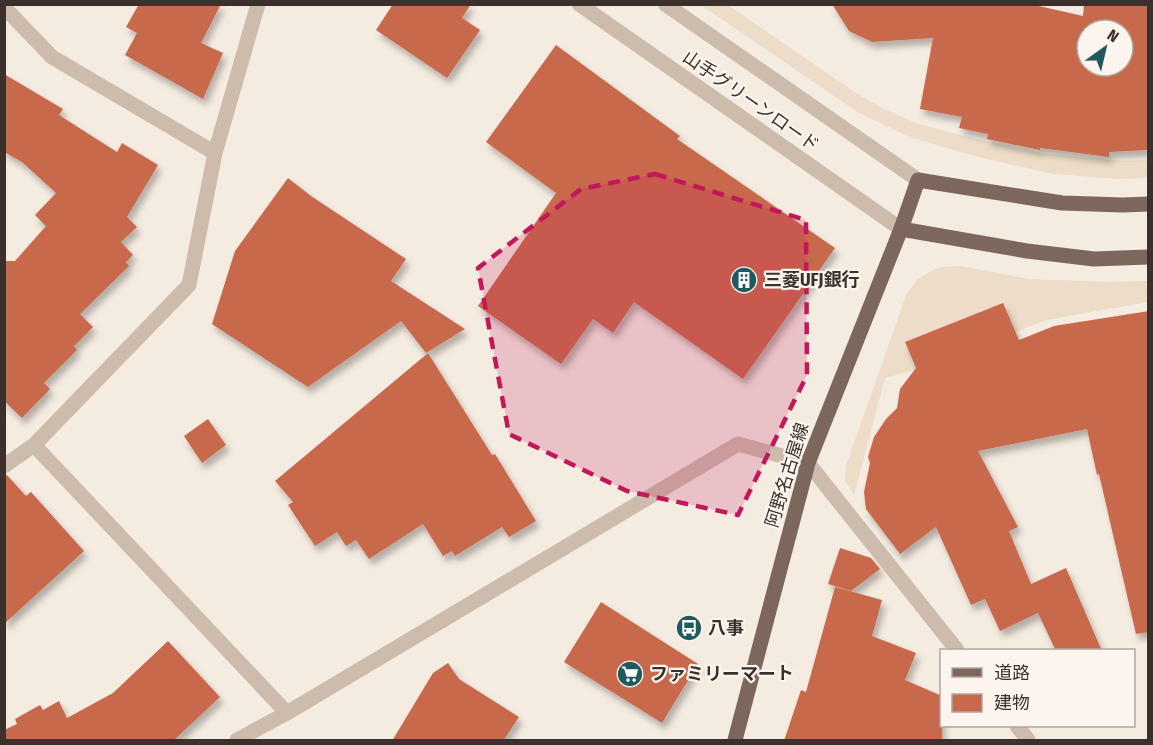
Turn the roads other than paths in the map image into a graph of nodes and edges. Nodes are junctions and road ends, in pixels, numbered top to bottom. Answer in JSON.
{"nodes":[{"id":1,"x":258,"y":4,"type":"edge"},
{"id":2,"x":579,"y":4,"type":"edge"},
{"id":3,"x":665,"y":4,"type":"edge"},
{"id":4,"x":4,"y":7,"type":"edge"},
{"id":5,"x":215,"y":153,"type":"junction"},
{"id":6,"x":918,"y":180,"type":"junction"},
{"id":7,"x":1149,"y":204,"type":"edge"},
{"id":8,"x":901,"y":229,"type":"junction"},
{"id":9,"x":1149,"y":256,"type":"edge"},
{"id":10,"x":34,"y":445,"type":"junction"},
{"id":11,"x":808,"y":463,"type":"junction"},
{"id":12,"x":4,"y":466,"type":"edge"},
{"id":13,"x":955,"y":649,"type":"edge"},
{"id":14,"x":287,"y":713,"type":"junction"},
{"id":15,"x":1018,"y":727,"type":"edge"},
{"id":16,"x":237,"y":741,"type":"edge"},
{"id":17,"x":735,"y":741,"type":"edge"},
{"id":18,"x":1028,"y":741,"type":"edge"}],
"edges":[{"from":1,"to":5,"type":"street"},
{"from":2,"to":8,"type":"street","name":"山手グリーンロード"},
{"from":3,"to":6,"type":"street","name":"山手グリーンロード"},
{"from":4,"to":5,"type":"street"},
{"from":5,"to":10,"type":"street"},
{"from":6,"to":7,"type":"main road"},
{"from":6,"to":8,"type":"main road","name":"阿野名古屋線"},
{"from":8,"to":9,"type":"main road"},
{"from":8,"to":11,"type":"main road","name":"阿野名古屋線"},
{"from":10,"to":12,"type":"street"},
{"from":10,"to":14,"type":"street"},
{"from":11,"to":13,"type":"street"},
{"from":11,"to":14,"type":"street"},
{"from":11,"to":17,"type":"main road","name":"阿野名古屋線"},
{"from":14,"to":16,"type":"street"},
{"from":15,"to":18,"type":"street"}]}
